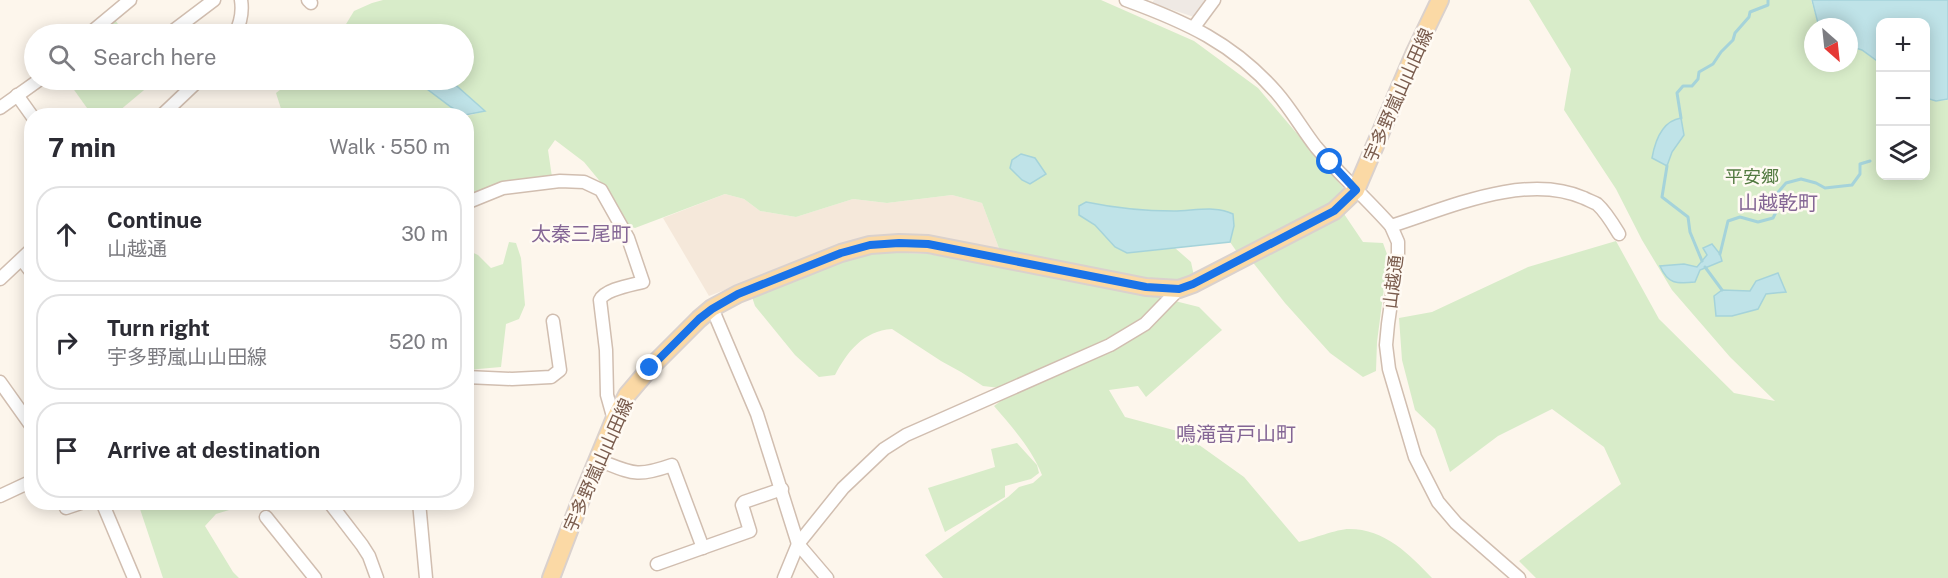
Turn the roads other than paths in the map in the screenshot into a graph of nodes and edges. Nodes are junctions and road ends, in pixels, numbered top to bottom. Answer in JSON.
{"nodes":[{"id":1,"x":130,"y":0,"type":"edge"},
{"id":2,"x":214,"y":0,"type":"edge"},
{"id":3,"x":241,"y":0,"type":"edge"},
{"id":4,"x":1126,"y":0,"type":"edge"},
{"id":5,"x":1214,"y":0,"type":"edge"},
{"id":6,"x":1440,"y":0,"type":"edge"},
{"id":7,"x":101,"y":24,"type":"edge"},
{"id":8,"x":182,"y":24,"type":"edge"},
{"id":9,"x":239,"y":24,"type":"edge"},
{"id":10,"x":1194,"y":27,"type":"junction"},
{"id":11,"x":24,"y":90,"type":"edge"},
{"id":12,"x":188,"y":90,"type":"edge"},
{"id":13,"x":17,"y":95,"type":"junction"},
{"id":14,"x":0,"y":108,"type":"edge"},
{"id":15,"x":26,"y":108,"type":"edge"},
{"id":16,"x":169,"y":108,"type":"edge"},
{"id":17,"x":1356,"y":190,"type":"junction"},
{"id":18,"x":474,"y":200,"type":"edge"},
{"id":19,"x":1391,"y":226,"type":"junction"},
{"id":20,"x":1619,"y":234,"type":"dead end"},
{"id":21,"x":22,"y":260,"type":"joint"},
{"id":22,"x":24,"y":263,"type":"edge"},
{"id":23,"x":0,"y":279,"type":"edge"},
{"id":24,"x":1179,"y":289,"type":"junction"},
{"id":25,"x":712,"y":309,"type":"junction"},
{"id":26,"x":553,"y":321,"type":"dead end"},
{"id":27,"x":474,"y":377,"type":"edge"},
{"id":28,"x":0,"y":382,"type":"edge"},
{"id":29,"x":24,"y":416,"type":"edge"},
{"id":30,"x":614,"y":420,"type":"junction"},
{"id":31,"x":598,"y":460,"type":"junction"},
{"id":32,"x":24,"y":485,"type":"edge"},
{"id":33,"x":782,"y":489,"type":"junction"},
{"id":34,"x":0,"y":496,"type":"edge"},
{"id":35,"x":105,"y":510,"type":"edge"},
{"id":36,"x":335,"y":510,"type":"edge"},
{"id":37,"x":420,"y":510,"type":"edge"},
{"id":38,"x":266,"y":517,"type":"dead end"},
{"id":39,"x":798,"y":544,"type":"junction"},
{"id":40,"x":702,"y":548,"type":"junction"},
{"id":41,"x":657,"y":564,"type":"dead end"},
{"id":42,"x":134,"y":578,"type":"edge"},
{"id":43,"x":315,"y":578,"type":"edge"},
{"id":44,"x":377,"y":578,"type":"edge"},
{"id":45,"x":426,"y":578,"type":"edge"},
{"id":46,"x":551,"y":578,"type":"edge"},
{"id":47,"x":784,"y":578,"type":"edge"},
{"id":48,"x":827,"y":578,"type":"edge"},
{"id":49,"x":1519,"y":578,"type":"edge"}],
"edges":[{"from":1,"to":7,"type":"street"},
{"from":2,"to":8,"type":"street"},
{"from":3,"to":9,"type":"street"},
{"from":4,"to":10,"type":"street"},
{"from":5,"to":10,"type":"street"},
{"from":6,"to":17,"type":"main road","name":"宇多野嵐山山田線"},
{"from":10,"to":17,"type":"street"},
{"from":11,"to":13,"type":"street"},
{"from":12,"to":16,"type":"street"},
{"from":13,"to":14,"type":"street"},
{"from":13,"to":15,"type":"street"},
{"from":17,"to":19,"type":"street"},
{"from":17,"to":24,"type":"main road","name":"宇多野嵐山山田線"},
{"from":18,"to":30,"type":"street"},
{"from":19,"to":20,"type":"street"},
{"from":19,"to":49,"type":"street","name":"山越通"},
{"from":21,"to":22,"type":"street"},
{"from":21,"to":23,"type":"street"},
{"from":24,"to":25,"type":"main road","name":"宇多野嵐山山田線"},
{"from":24,"to":39,"type":"street"},
{"from":25,"to":30,"type":"main road","name":"宇多野嵐山山田線"},
{"from":25,"to":33,"type":"street"},
{"from":26,"to":27,"type":"street"},
{"from":28,"to":29,"type":"street"},
{"from":30,"to":31,"type":"main road","name":"宇多野嵐山山田線"},
{"from":31,"to":40,"type":"street"},
{"from":31,"to":46,"type":"main road","name":"宇多野嵐山山田線"},
{"from":32,"to":34,"type":"street"},
{"from":33,"to":39,"type":"street"},
{"from":33,"to":40,"type":"street"},
{"from":35,"to":42,"type":"street"},
{"from":36,"to":44,"type":"street"},
{"from":37,"to":45,"type":"street"},
{"from":38,"to":43,"type":"street"},
{"from":39,"to":47,"type":"street"},
{"from":39,"to":48,"type":"street"},
{"from":40,"to":41,"type":"street"}]}
